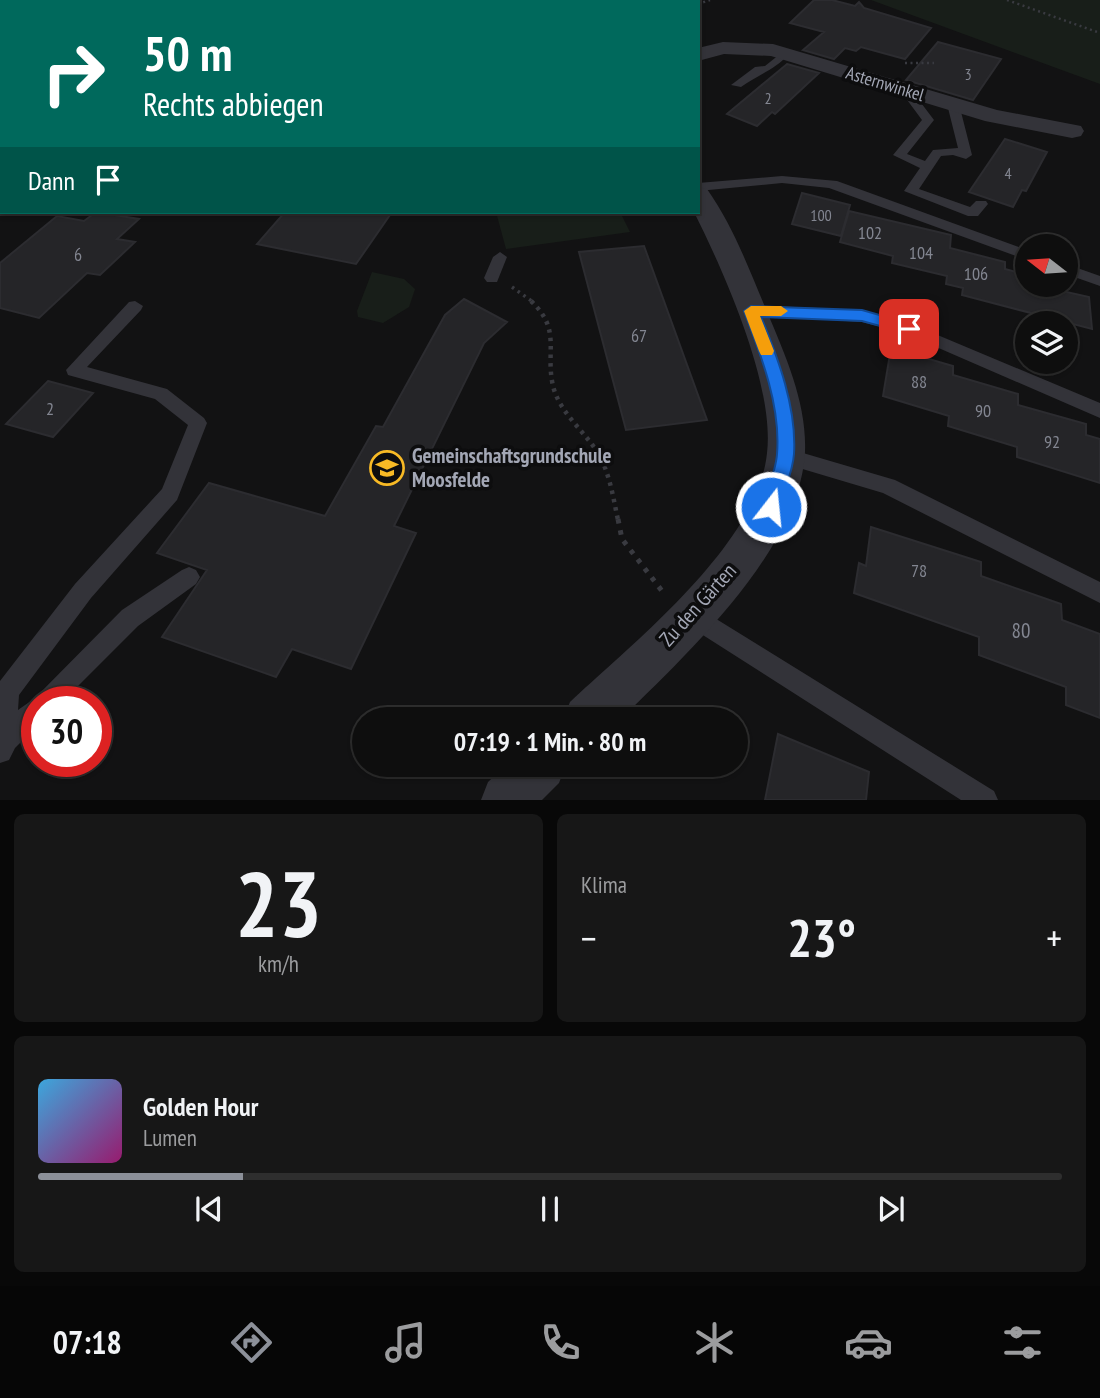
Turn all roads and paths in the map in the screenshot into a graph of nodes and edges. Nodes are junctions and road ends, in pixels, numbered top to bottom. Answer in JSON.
{"nodes":[{"id":1,"x":1007,"y":0,"type":"edge"},
{"id":2,"x":1100,"y":33,"type":"edge"},
{"id":3,"x":785,"y":53,"type":"junction"},
{"id":4,"x":700,"y":54,"type":"edge"},
{"id":5,"x":737,"y":85,"type":"dead end"},
{"id":6,"x":905,"y":89,"type":"junction"},
{"id":7,"x":953,"y":104,"type":"junction"},
{"id":8,"x":1072,"y":131,"type":"dead end"},
{"id":9,"x":926,"y":166,"type":"junction"},
{"id":10,"x":700,"y":187,"type":"edge"},
{"id":11,"x":700,"y":199,"type":"edge"},
{"id":12,"x":981,"y":204,"type":"dead end"},
{"id":13,"x":1015,"y":251,"type":"edge"},
{"id":14,"x":500,"y":257,"type":"dead end"},
{"id":15,"x":1078,"y":273,"type":"edge"},
{"id":16,"x":492,"y":278,"type":"joint"},
{"id":17,"x":1100,"y":281,"type":"edge"},
{"id":18,"x":135,"y":306,"type":"dead end"},
{"id":19,"x":751,"y":311,"type":"junction"},
{"id":20,"x":1100,"y":411,"type":"edge"},
{"id":21,"x":786,"y":456,"type":"junction"},
{"id":22,"x":188,"y":577,"type":"dead end"},
{"id":23,"x":1100,"y":593,"type":"edge"},
{"id":24,"x":692,"y":615,"type":"junction"},
{"id":25,"x":61,"y":686,"type":"edge"},
{"id":26,"x":599,"y":707,"type":"edge"},
{"id":27,"x":21,"y":726,"type":"edge"},
{"id":28,"x":3,"y":745,"type":"edge"},
{"id":29,"x":529,"y":777,"type":"edge"},
{"id":30,"x":506,"y":800,"type":"edge"},
{"id":31,"x":985,"y":800,"type":"edge"}],
"edges":[{"from":1,"to":2,"type":"path"},
{"from":3,"to":4,"type":"street","name":"Asternwinkel"},
{"from":3,"to":5,"type":"lane"},
{"from":3,"to":6,"type":"street","name":"Asternwinkel"},
{"from":6,"to":7,"type":"street","name":"Asternwinkel"},
{"from":6,"to":9,"type":"lane"},
{"from":7,"to":8,"type":"street","name":"Asternwinkel"},
{"from":7,"to":9,"type":"lane"},
{"from":9,"to":12,"type":"lane"},
{"from":10,"to":13,"type":"lane"},
{"from":11,"to":19,"type":"street","name":"Zu den Gärten"},
{"from":14,"to":16,"type":"lane"},
{"from":15,"to":17,"type":"lane"},
{"from":16,"to":24,"type":"path"},
{"from":18,"to":28,"type":"lane"},
{"from":19,"to":20,"type":"lane"},
{"from":19,"to":21,"type":"street","name":"Zu den Gärten"},
{"from":21,"to":23,"type":"lane"},
{"from":21,"to":24,"type":"street","name":"Zu den Gärten"},
{"from":22,"to":25,"type":"lane"},
{"from":24,"to":26,"type":"street","name":"Zu den Gärten"},
{"from":24,"to":31,"type":"lane"},
{"from":27,"to":28,"type":"lane"},
{"from":29,"to":30,"type":"street"}]}
